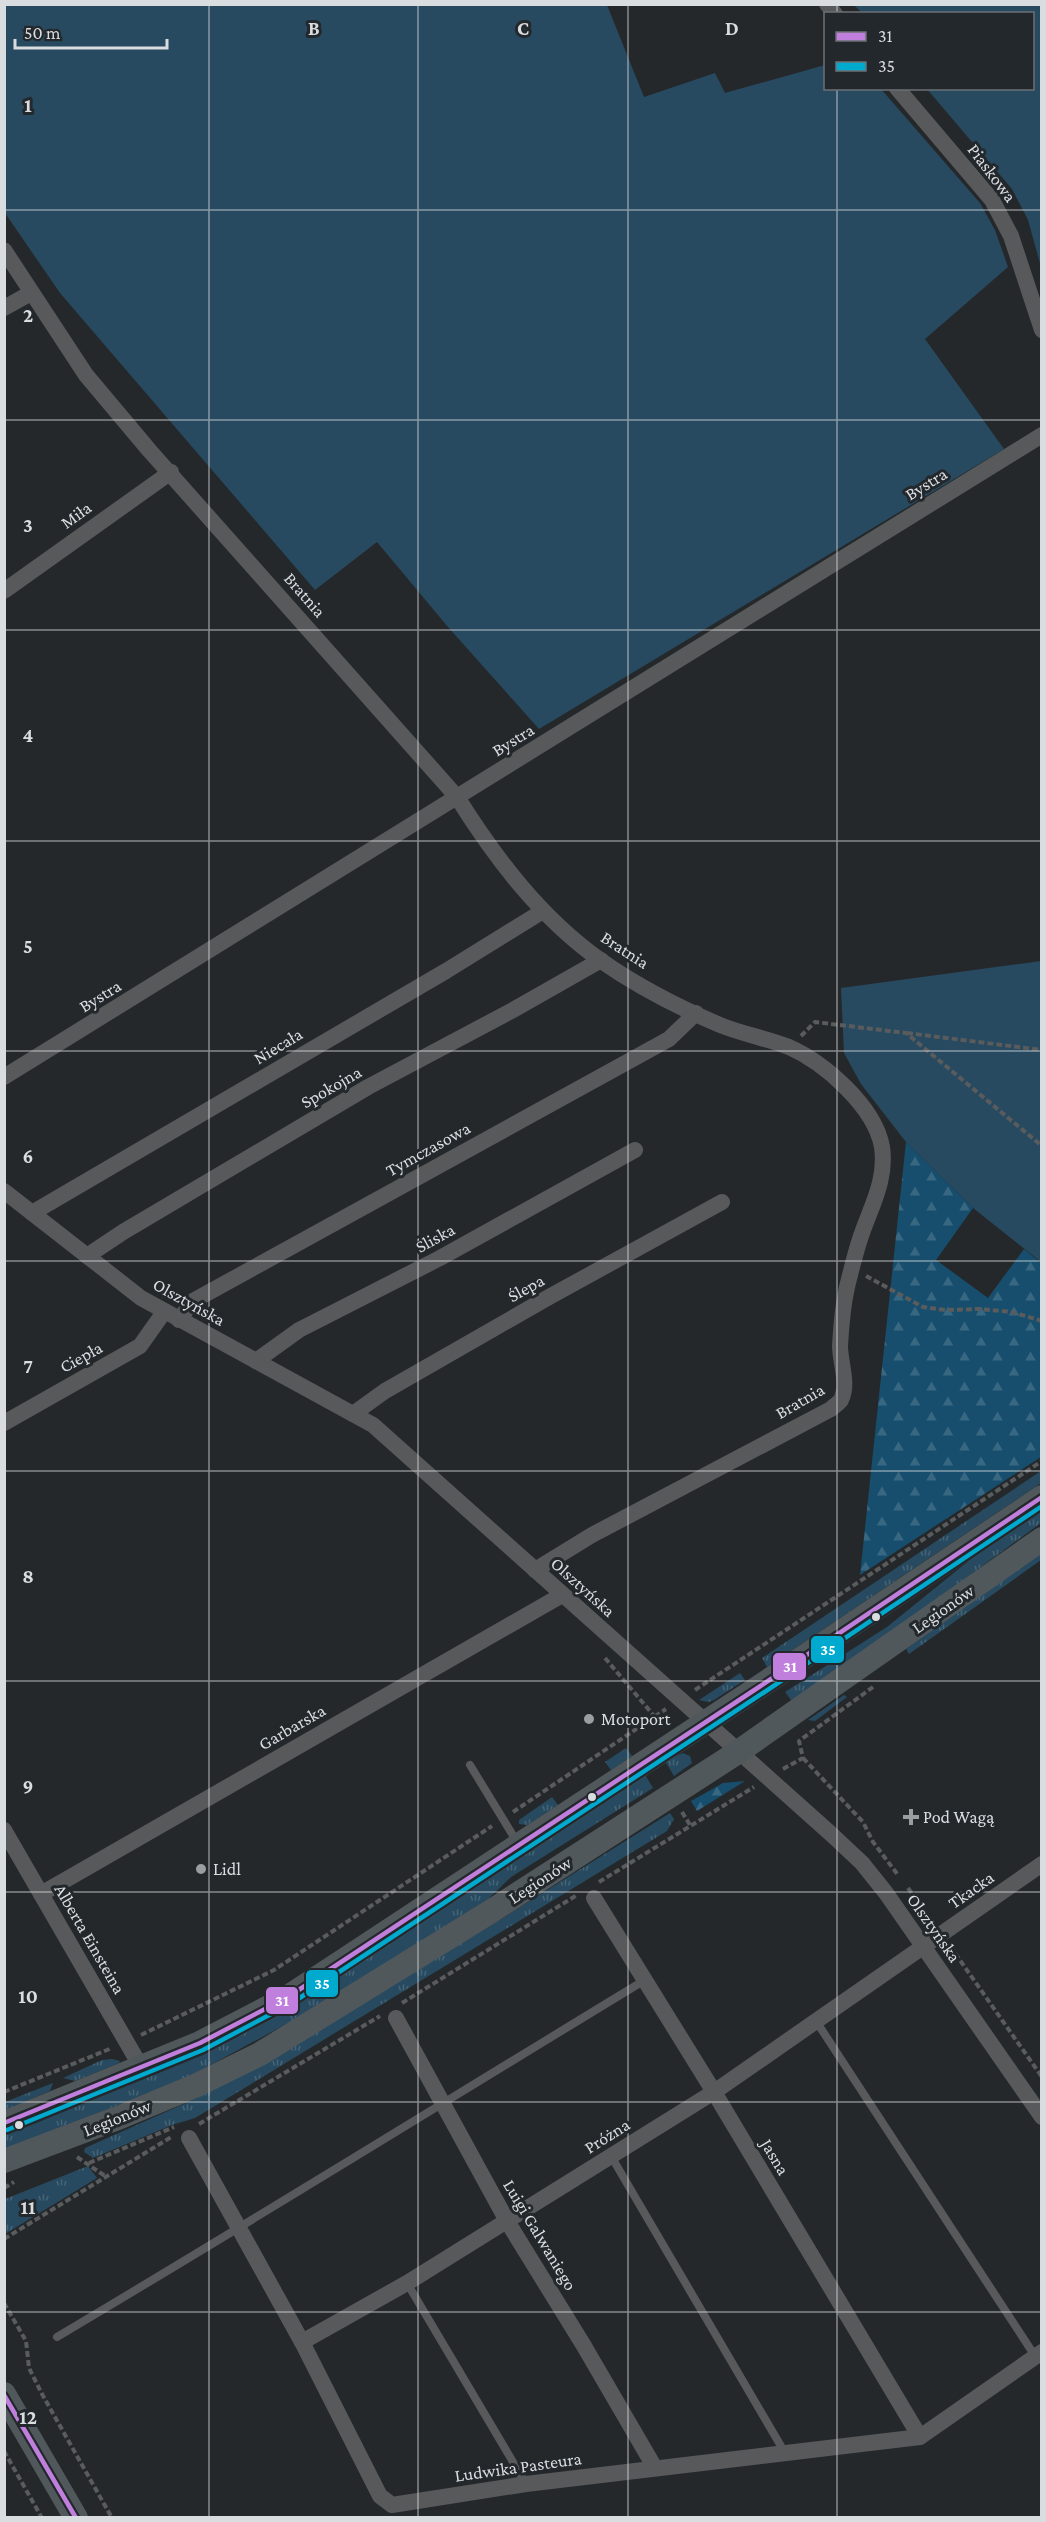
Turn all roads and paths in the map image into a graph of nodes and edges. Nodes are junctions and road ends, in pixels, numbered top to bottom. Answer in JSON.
{"nodes":[{"id":1,"x":899,"y":90,"type":"edge"},
{"id":2,"x":4,"y":250,"type":"edge"},
{"id":3,"x":31,"y":293,"type":"junction"},
{"id":4,"x":4,"y":308,"type":"edge"},
{"id":5,"x":1041,"y":330,"type":"edge"},
{"id":6,"x":1041,"y":435,"type":"edge"},
{"id":7,"x":171,"y":472,"type":"junction"},
{"id":8,"x":4,"y":591,"type":"edge"},
{"id":9,"x":457,"y":797,"type":"junction"},
{"id":10,"x":543,"y":911,"type":"junction"},
{"id":11,"x":601,"y":960,"type":"junction"},
{"id":12,"x":696,"y":1013,"type":"junction"},
{"id":13,"x":906,"y":1033,"type":"junction"},
{"id":14,"x":789,"y":1048,"type":"junction"},
{"id":15,"x":1041,"y":1050,"type":"edge"},
{"id":16,"x":4,"y":1077,"type":"edge"},
{"id":17,"x":1041,"y":1146,"type":"edge"},
{"id":18,"x":635,"y":1150,"type":"dead end"},
{"id":19,"x":4,"y":1191,"type":"edge"},
{"id":20,"x":722,"y":1202,"type":"dead end"},
{"id":21,"x":32,"y":1214,"type":"junction"},
{"id":22,"x":87,"y":1256,"type":"junction"},
{"id":23,"x":852,"y":1270,"type":"junction"},
{"id":24,"x":172,"y":1316,"type":"junction"},
{"id":25,"x":1041,"y":1321,"type":"edge"},
{"id":26,"x":256,"y":1361,"type":"junction"},
{"id":27,"x":353,"y":1414,"type":"junction"},
{"id":28,"x":4,"y":1423,"type":"edge"},
{"id":29,"x":1041,"y":1461,"type":"edge"},
{"id":30,"x":1041,"y":1497,"type":"edge"},
{"id":31,"x":1041,"y":1539,"type":"edge"},
{"id":32,"x":535,"y":1570,"type":"junction"},
{"id":33,"x":562,"y":1595,"type":"junction"},
{"id":34,"x":878,"y":1683,"type":"dead end"},
{"id":35,"x":690,"y":1692,"type":"dead end"},
{"id":36,"x":658,"y":1715,"type":"dead end"},
{"id":37,"x":706,"y":1722,"type":"junction"},
{"id":38,"x":738,"y":1752,"type":"junction"},
{"id":39,"x":470,"y":1765,"type":"dead end"},
{"id":40,"x":789,"y":1765,"type":"dead end"},
{"id":41,"x":754,"y":1787,"type":"dead end"},
{"id":42,"x":679,"y":1808,"type":"dead end"},
{"id":43,"x":502,"y":1820,"type":"junction"},
{"id":44,"x":690,"y":1825,"type":"junction"},
{"id":45,"x":4,"y":1830,"type":"edge"},
{"id":46,"x":519,"y":1845,"type":"junction"},
{"id":47,"x":1041,"y":1864,"type":"edge"},
{"id":48,"x":590,"y":1892,"type":"junction"},
{"id":49,"x":41,"y":1894,"type":"junction"},
{"id":50,"x":923,"y":1947,"type":"junction"},
{"id":51,"x":645,"y":1980,"type":"junction"},
{"id":52,"x":393,"y":2012,"type":"junction"},
{"id":53,"x":816,"y":2021,"type":"junction"},
{"id":54,"x":138,"y":2037,"type":"dead end"},
{"id":55,"x":116,"y":2046,"type":"dead end"},
{"id":56,"x":141,"y":2067,"type":"junction"},
{"id":57,"x":4,"y":2092,"type":"edge"},
{"id":58,"x":714,"y":2092,"type":"junction"},
{"id":59,"x":442,"y":2102,"type":"junction"},
{"id":60,"x":1041,"y":2117,"type":"edge"},
{"id":61,"x":4,"y":2123,"type":"edge"},
{"id":62,"x":184,"y":2132,"type":"junction"},
{"id":63,"x":611,"y":2156,"type":"junction"},
{"id":64,"x":4,"y":2161,"type":"edge"},
{"id":65,"x":105,"y":2176,"type":"junction"},
{"id":66,"x":507,"y":2221,"type":"junction"},
{"id":67,"x":239,"y":2229,"type":"junction"},
{"id":68,"x":4,"y":2239,"type":"edge"},
{"id":69,"x":407,"y":2283,"type":"junction"},
{"id":70,"x":4,"y":2303,"type":"edge"},
{"id":71,"x":57,"y":2337,"type":"dead end"},
{"id":72,"x":302,"y":2342,"type":"junction"},
{"id":73,"x":1038,"y":2354,"type":"edge"},
{"id":74,"x":4,"y":2394,"type":"edge"},
{"id":75,"x":920,"y":2437,"type":"junction"},
{"id":76,"x":4,"y":2451,"type":"edge"},
{"id":77,"x":785,"y":2453,"type":"junction"},
{"id":78,"x":655,"y":2468,"type":"junction"},
{"id":79,"x":526,"y":2484,"type":"junction"},
{"id":80,"x":42,"y":2517,"type":"edge"},
{"id":81,"x":76,"y":2517,"type":"edge"},
{"id":82,"x":112,"y":2517,"type":"edge"}],
"edges":[{"from":1,"to":5,"type":"street","name":"Piaskowa"},
{"from":2,"to":3,"type":"street","name":"Bratnia"},
{"from":3,"to":4,"type":"street"},
{"from":3,"to":7,"type":"street","name":"Bratnia"},
{"from":6,"to":9,"type":"street","name":"Bystra"},
{"from":7,"to":8,"type":"street","name":"Miła"},
{"from":7,"to":9,"type":"street","name":"Bratnia"},
{"from":9,"to":10,"type":"street","name":"Bratnia"},
{"from":9,"to":16,"type":"street","name":"Bystra"},
{"from":10,"to":11,"type":"street","name":"Bratnia"},
{"from":10,"to":21,"type":"street","name":"Niecała"},
{"from":11,"to":12,"type":"street","name":"Bratnia"},
{"from":11,"to":22,"type":"street","name":"Spokojna"},
{"from":12,"to":14,"type":"street","name":"Bratnia"},
{"from":12,"to":24,"type":"street","name":"Tymczasowa"},
{"from":13,"to":14,"type":"path"},
{"from":13,"to":15,"type":"path"},
{"from":13,"to":17,"type":"path"},
{"from":14,"to":23,"type":"street","name":"Bratnia"},
{"from":18,"to":26,"type":"street","name":"Śliska"},
{"from":19,"to":21,"type":"street","name":"Olsztyńska"},
{"from":20,"to":27,"type":"street","name":"Ślepa"},
{"from":21,"to":22,"type":"street","name":"Olsztyńska"},
{"from":22,"to":24,"type":"street","name":"Olsztyńska"},
{"from":23,"to":25,"type":"path"},
{"from":23,"to":32,"type":"street","name":"Bratnia"},
{"from":24,"to":26,"type":"street","name":"Olsztyńska"},
{"from":24,"to":28,"type":"street","name":"Ciepła"},
{"from":26,"to":27,"type":"street","name":"Olsztyńska"},
{"from":27,"to":32,"type":"street","name":"Olsztyńska"},
{"from":29,"to":35,"type":"path"},
{"from":30,"to":37,"type":"street","name":"Legionów"},
{"from":31,"to":38,"type":"street","name":"Legionów"},
{"from":32,"to":33,"type":"street","name":"Olsztyńska"},
{"from":33,"to":37,"type":"street","name":"Olsztyńska"},
{"from":33,"to":49,"type":"street","name":"Garbarska"},
{"from":34,"to":40,"type":"path"},
{"from":36,"to":43,"type":"path"},
{"from":37,"to":38,"type":"street","name":"Olsztyńska"},
{"from":37,"to":46,"type":"street","name":"Legionów"},
{"from":38,"to":50,"type":"street","name":"Olsztyńska"},
{"from":38,"to":64,"type":"street","name":"Legionów"},
{"from":39,"to":43,"type":"lane"},
{"from":41,"to":44,"type":"path"},
{"from":42,"to":44,"type":"path"},
{"from":43,"to":46,"type":"lane"},
{"from":43,"to":54,"type":"path"},
{"from":44,"to":48,"type":"path"},
{"from":45,"to":49,"type":"street","name":"Alberta Einsteina"},
{"from":46,"to":56,"type":"street","name":"Legionów"},
{"from":47,"to":50,"type":"street","name":"Tkacka"},
{"from":48,"to":51,"type":"street","name":"Jasna"},
{"from":48,"to":52,"type":"path"},
{"from":49,"to":56,"type":"street","name":"Alberta Einsteina"},
{"from":50,"to":53,"type":"street","name":"Próżna"},
{"from":50,"to":60,"type":"street","name":"Olsztyńska"},
{"from":51,"to":58,"type":"street","name":"Jasna"},
{"from":51,"to":59,"type":"lane"},
{"from":52,"to":59,"type":"street","name":"Luigi Galwaniego"},
{"from":52,"to":62,"type":"path"},
{"from":53,"to":58,"type":"street","name":"Próżna"},
{"from":53,"to":73,"type":"lane"},
{"from":55,"to":57,"type":"path"},
{"from":56,"to":61,"type":"street","name":"Legionów"},
{"from":58,"to":63,"type":"street","name":"Próżna"},
{"from":58,"to":75,"type":"street","name":"Jasna"},
{"from":59,"to":66,"type":"street","name":"Luigi Galwaniego"},
{"from":59,"to":67,"type":"lane"},
{"from":62,"to":65,"type":"path"},
{"from":62,"to":65,"type":"path"},
{"from":62,"to":67,"type":"street","name":"Ludwika Pasteura"},
{"from":63,"to":66,"type":"street","name":"Próżna"},
{"from":63,"to":77,"type":"lane"},
{"from":65,"to":68,"type":"path"},
{"from":66,"to":69,"type":"street","name":"Próżna"},
{"from":66,"to":78,"type":"street","name":"Luigi Galwaniego"},
{"from":67,"to":71,"type":"lane"},
{"from":67,"to":72,"type":"street","name":"Ludwika Pasteura"},
{"from":69,"to":72,"type":"street","name":"Próżna"},
{"from":69,"to":79,"type":"lane"},
{"from":70,"to":82,"type":"path"},
{"from":72,"to":79,"type":"street","name":"Ludwika Pasteura"},
{"from":73,"to":75,"type":"street","name":"Ludwika Pasteura"},
{"from":74,"to":81,"type":"street"},
{"from":75,"to":77,"type":"street","name":"Ludwika Pasteura"},
{"from":76,"to":80,"type":"path"},
{"from":77,"to":78,"type":"street","name":"Ludwika Pasteura"},
{"from":78,"to":79,"type":"street","name":"Ludwika Pasteura"}]}
